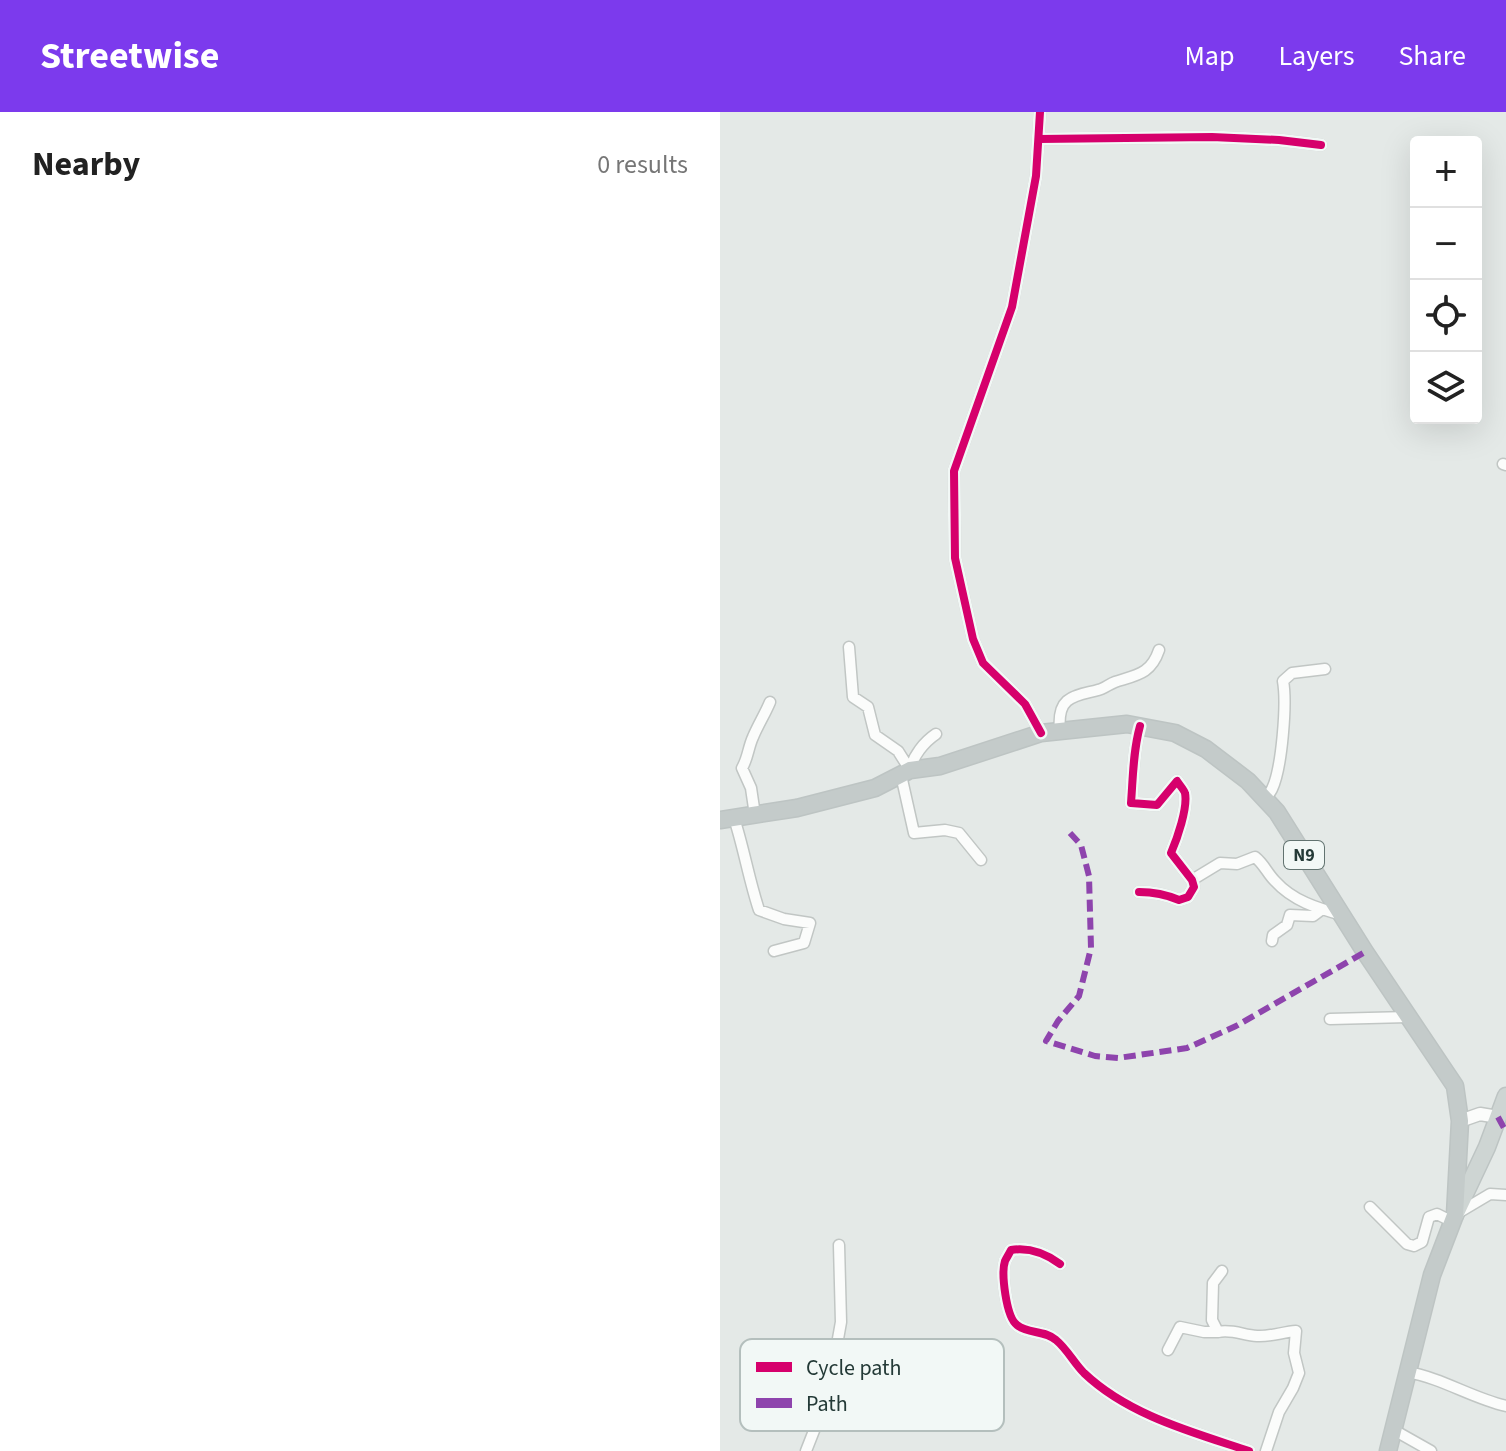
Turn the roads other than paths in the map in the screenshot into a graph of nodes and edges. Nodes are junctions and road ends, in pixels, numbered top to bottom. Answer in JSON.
{"nodes":[{"id":1,"x":1040,"y":112,"type":"edge"},
{"id":2,"x":1039,"y":139,"type":"junction"},
{"id":3,"x":1321,"y":145,"type":"dead end"},
{"id":4,"x":849,"y":647,"type":"dead end"},
{"id":5,"x":1159,"y":650,"type":"dead end"},
{"id":6,"x":1325,"y":669,"type":"dead end"},
{"id":7,"x":770,"y":702,"type":"dead end"},
{"id":8,"x":1140,"y":726,"type":"junction"},
{"id":9,"x":1060,"y":731,"type":"junction"},
{"id":10,"x":1041,"y":733,"type":"junction"},
{"id":11,"x":936,"y":734,"type":"dead end"},
{"id":12,"x":906,"y":772,"type":"junction"},
{"id":13,"x":1265,"y":800,"type":"junction"},
{"id":14,"x":755,"y":815,"type":"junction"},
{"id":15,"x":727,"y":819,"type":"edge"},
{"id":16,"x":981,"y":860,"type":"dead end"},
{"id":17,"x":1192,"y":880,"type":"junction"},
{"id":18,"x":1139,"y":892,"type":"dead end"},
{"id":19,"x":1321,"y":910,"type":"junction"},
{"id":20,"x":1342,"y":915,"type":"junction"},
{"id":21,"x":1272,"y":941,"type":"dead end"},
{"id":22,"x":774,"y":951,"type":"dead end"},
{"id":23,"x":1408,"y":1017,"type":"junction"},
{"id":24,"x":1330,"y":1019,"type":"dead end"},
{"id":25,"x":1506,"y":1096,"type":"edge"},
{"id":26,"x":1498,"y":1117,"type":"junction"},
{"id":27,"x":1460,"y":1121,"type":"junction"},
{"id":28,"x":1506,"y":1195,"type":"edge"},
{"id":29,"x":1370,"y":1207,"type":"dead end"},
{"id":30,"x":1454,"y":1218,"type":"junction"},
{"id":31,"x":839,"y":1245,"type":"dead end"},
{"id":32,"x":1060,"y":1264,"type":"dead end"},
{"id":33,"x":1222,"y":1271,"type":"dead end"},
{"id":34,"x":1218,"y":1332,"type":"junction"},
{"id":35,"x":838,"y":1339,"type":"edge"},
{"id":36,"x":1168,"y":1350,"type":"dead end"},
{"id":37,"x":1407,"y":1372,"type":"junction"},
{"id":38,"x":1506,"y":1406,"type":"edge"},
{"id":39,"x":1392,"y":1429,"type":"junction"},
{"id":40,"x":814,"y":1431,"type":"edge"},
{"id":41,"x":806,"y":1451,"type":"edge"},
{"id":42,"x":1249,"y":1451,"type":"edge"},
{"id":43,"x":1266,"y":1451,"type":"edge"},
{"id":44,"x":1388,"y":1451,"type":"edge"},
{"id":45,"x":1431,"y":1451,"type":"edge"}],
"edges":[{"from":1,"to":2,"type":"street"},
{"from":2,"to":3,"type":"street"},
{"from":2,"to":10,"type":"street"},
{"from":4,"to":12,"type":"street"},
{"from":5,"to":9,"type":"street"},
{"from":6,"to":13,"type":"street"},
{"from":7,"to":14,"type":"street"},
{"from":8,"to":9,"type":"highway","number":"N9"},
{"from":8,"to":13,"type":"highway","number":"N9"},
{"from":8,"to":17,"type":"street"},
{"from":9,"to":10,"type":"highway","number":"N9"},
{"from":10,"to":12,"type":"highway","number":"N9"},
{"from":11,"to":12,"type":"street"},
{"from":12,"to":14,"type":"highway","number":"N9"},
{"from":12,"to":16,"type":"street"},
{"from":13,"to":20,"type":"highway","number":"N9"},
{"from":14,"to":15,"type":"highway","number":"N9"},
{"from":15,"to":22,"type":"street"},
{"from":17,"to":18,"type":"street"},
{"from":17,"to":19,"type":"street"},
{"from":19,"to":20,"type":"street"},
{"from":19,"to":21,"type":"street"},
{"from":20,"to":23,"type":"highway","number":"N9"},
{"from":23,"to":24,"type":"street"},
{"from":23,"to":27,"type":"highway","number":"N9"},
{"from":25,"to":26,"type":"main road"},
{"from":26,"to":27,"type":"street"},
{"from":26,"to":30,"type":"main road"},
{"from":27,"to":30,"type":"highway","number":"N9"},
{"from":28,"to":30,"type":"street"},
{"from":29,"to":30,"type":"street"},
{"from":30,"to":37,"type":"highway","number":"N9"},
{"from":31,"to":35,"type":"street"},
{"from":32,"to":42,"type":"street"},
{"from":33,"to":34,"type":"street"},
{"from":34,"to":36,"type":"street"},
{"from":34,"to":43,"type":"street"},
{"from":37,"to":38,"type":"street"},
{"from":37,"to":39,"type":"highway","number":"N9"},
{"from":39,"to":44,"type":"highway","number":"N9"},
{"from":39,"to":45,"type":"street"},
{"from":40,"to":41,"type":"street"}]}
